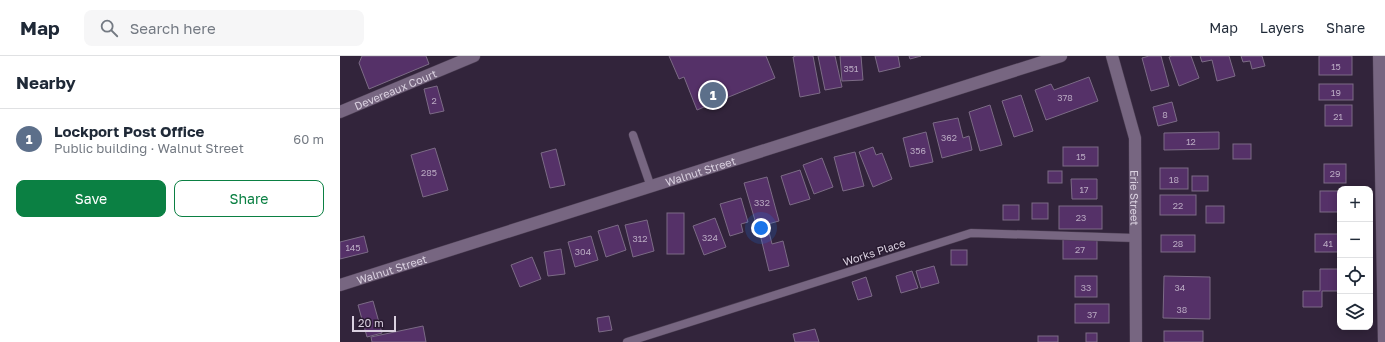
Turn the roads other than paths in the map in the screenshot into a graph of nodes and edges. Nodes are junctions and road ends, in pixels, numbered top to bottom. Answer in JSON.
{"nodes":[{"id":1,"x":474,"y":56,"type":"edge"},
{"id":2,"x":1061,"y":56,"type":"edge"},
{"id":3,"x":1112,"y":56,"type":"edge"},
{"id":4,"x":1379,"y":56,"type":"edge"},
{"id":5,"x":340,"y":112,"type":"edge"},
{"id":6,"x":633,"y":135,"type":"dead end"},
{"id":7,"x":651,"y":186,"type":"junction"},
{"id":8,"x":1135,"y":238,"type":"junction"},
{"id":9,"x":340,"y":285,"type":"edge"},
{"id":10,"x":627,"y":342,"type":"edge"},
{"id":11,"x":1136,"y":342,"type":"edge"},
{"id":12,"x":1384,"y":342,"type":"edge"}],
"edges":[{"from":1,"to":5,"type":"street","name":"Devereaux Court"},
{"from":2,"to":7,"type":"street","name":"Walnut Street"},
{"from":3,"to":8,"type":"street","name":"Erie Street"},
{"from":4,"to":12,"type":"street"},
{"from":6,"to":7,"type":"lane"},
{"from":7,"to":9,"type":"street","name":"Walnut Street"},
{"from":8,"to":10,"type":"lane","name":"Works Place"},
{"from":8,"to":11,"type":"street","name":"Erie Street"}]}
